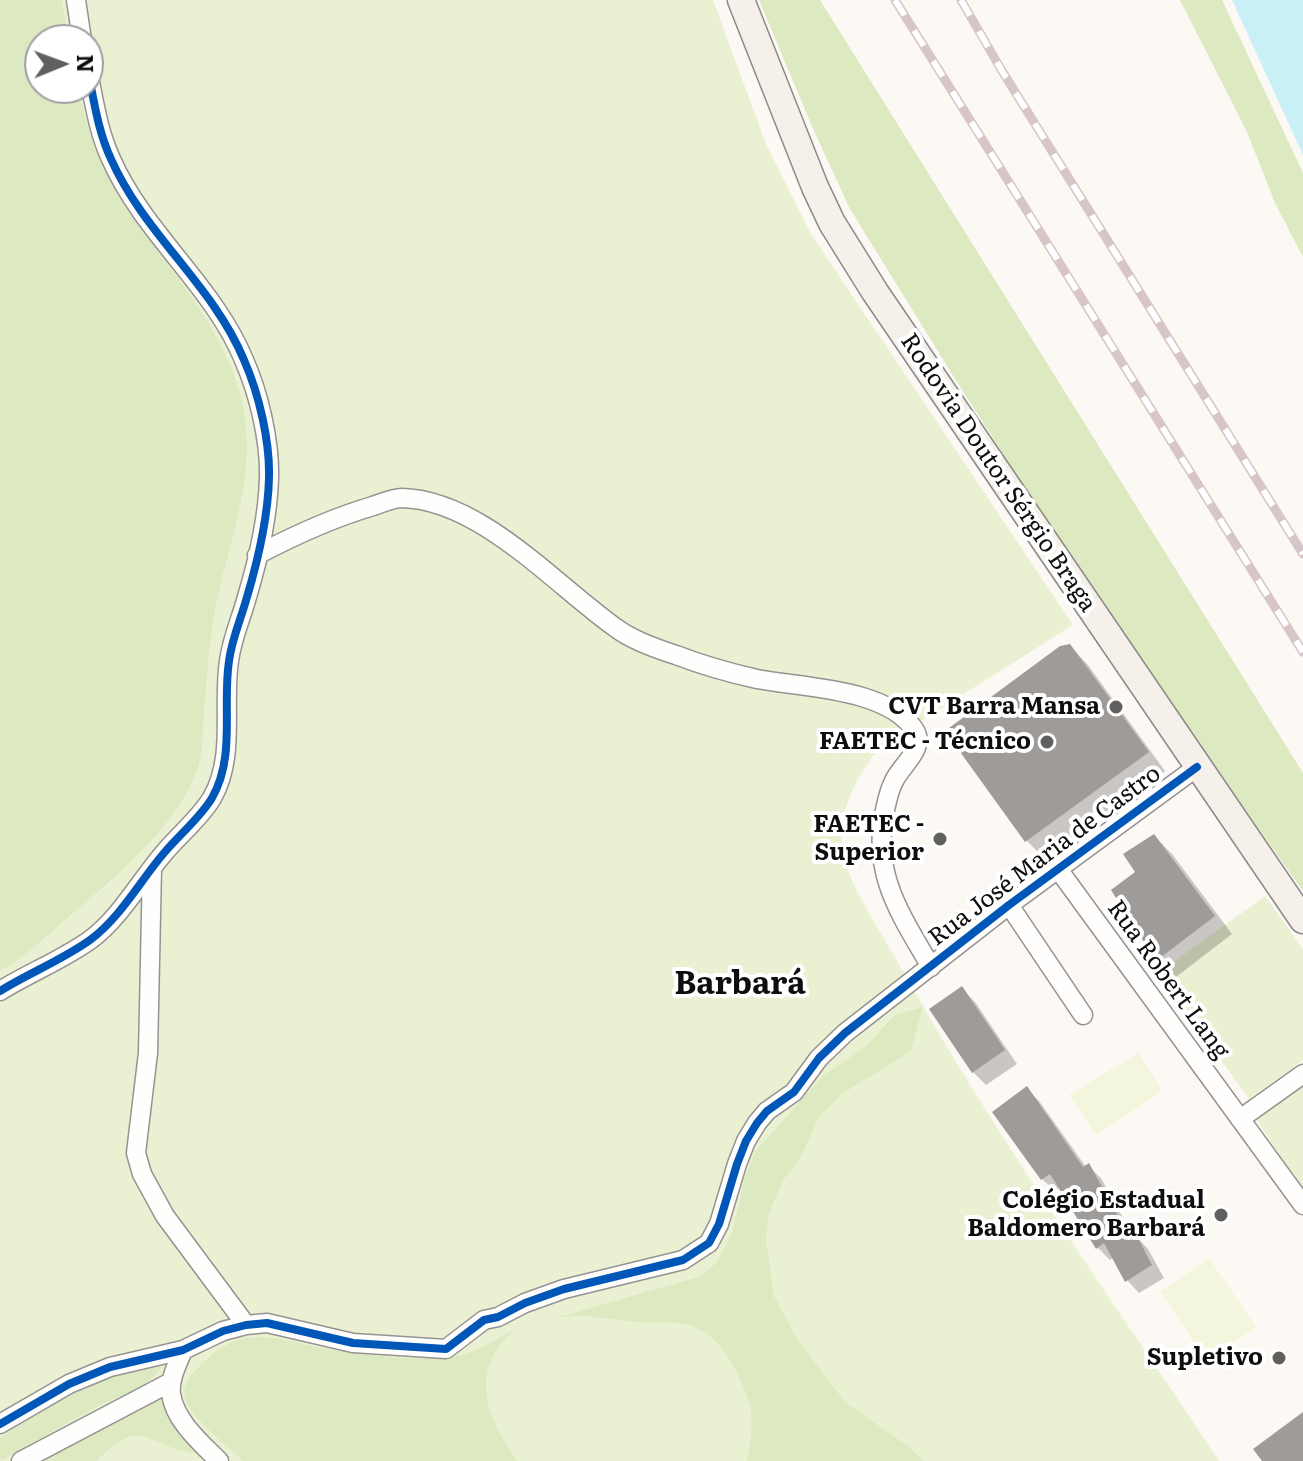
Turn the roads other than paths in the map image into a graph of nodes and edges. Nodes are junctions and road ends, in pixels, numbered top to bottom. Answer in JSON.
{"nodes":[{"id":1,"x":76,"y":0,"type":"edge"},
{"id":2,"x":741,"y":0,"type":"edge"},
{"id":3,"x":80,"y":24,"type":"edge"},
{"id":4,"x":94,"y":104,"type":"edge"},
{"id":5,"x":257,"y":555,"type":"junction"},
{"id":6,"x":1197,"y":767,"type":"junction"},
{"id":7,"x":152,"y":868,"type":"junction"},
{"id":8,"x":1058,"y":869,"type":"junction"},
{"id":9,"x":1009,"y":905,"type":"junction"},
{"id":10,"x":1303,"y":920,"type":"edge"},
{"id":11,"x":925,"y":972,"type":"junction"},
{"id":12,"x":0,"y":991,"type":"edge"},
{"id":13,"x":1083,"y":1015,"type":"dead end"},
{"id":14,"x":1303,"y":1074,"type":"edge"},
{"id":15,"x":1240,"y":1119,"type":"junction"},
{"id":16,"x":1302,"y":1202,"type":"edge"},
{"id":17,"x":246,"y":1325,"type":"junction"},
{"id":18,"x":183,"y":1350,"type":"junction"},
{"id":19,"x":171,"y":1382,"type":"junction"},
{"id":20,"x":0,"y":1424,"type":"edge"},
{"id":21,"x":21,"y":1461,"type":"edge"},
{"id":22,"x":219,"y":1461,"type":"edge"}],
"edges":[{"from":1,"to":3,"type":"street"},
{"from":2,"to":6,"type":"main road","name":"Rodovia Doutor Sérgio Braga"},
{"from":4,"to":5,"type":"street"},
{"from":5,"to":7,"type":"street"},
{"from":5,"to":11,"type":"street"},
{"from":6,"to":8,"type":"street","name":"Rua José Maria de Castro"},
{"from":6,"to":10,"type":"main road","name":"Rodovia Doutor Sérgio Braga"},
{"from":7,"to":12,"type":"street"},
{"from":7,"to":17,"type":"street"},
{"from":8,"to":9,"type":"street","name":"Rua José Maria de Castro"},
{"from":8,"to":15,"type":"street","name":"Rua Robert Lang"},
{"from":9,"to":11,"type":"street","name":"Rua José Maria de Castro"},
{"from":9,"to":13,"type":"street"},
{"from":11,"to":17,"type":"street","name":"Rua José Maria de Castro"},
{"from":14,"to":15,"type":"street"},
{"from":15,"to":16,"type":"street","name":"Rua Robert Lang"},
{"from":17,"to":18,"type":"street"},
{"from":18,"to":19,"type":"street"},
{"from":18,"to":20,"type":"street"},
{"from":19,"to":21,"type":"street"},
{"from":19,"to":22,"type":"street"}]}
